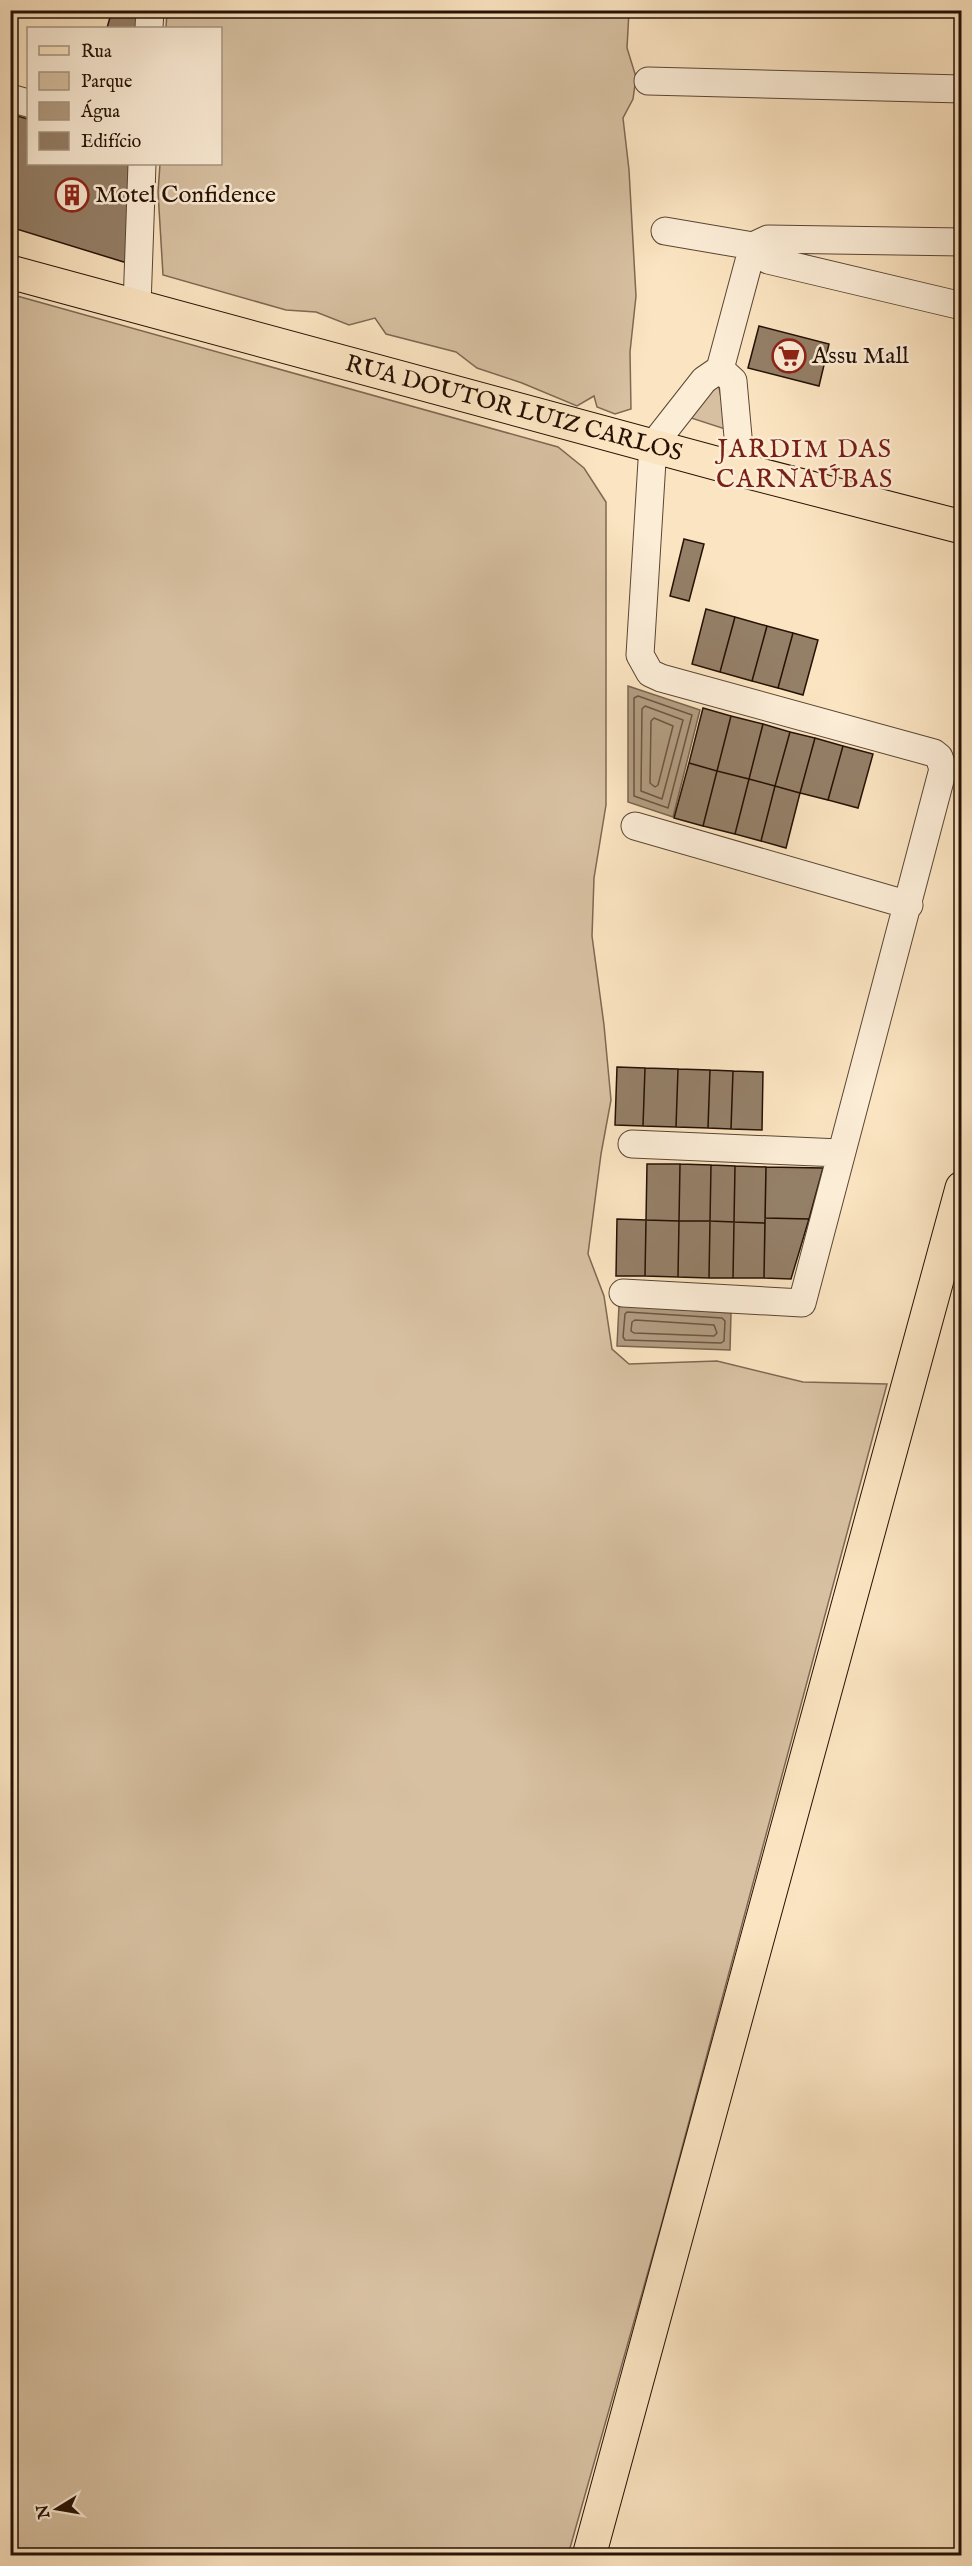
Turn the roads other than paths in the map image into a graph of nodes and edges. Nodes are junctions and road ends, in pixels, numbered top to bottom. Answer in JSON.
{"nodes":[{"id":1,"x":150,"y":10,"type":"edge"},
{"id":2,"x":149,"y":27,"type":"edge"},
{"id":3,"x":648,"y":81,"type":"dead end"},
{"id":4,"x":962,"y":89,"type":"edge"},
{"id":5,"x":10,"y":98,"type":"edge"},
{"id":6,"x":27,"y":103,"type":"edge"},
{"id":7,"x":142,"y":165,"type":"edge"},
{"id":8,"x":665,"y":231,"type":"dead end"},
{"id":9,"x":962,"y":242,"type":"edge"},
{"id":10,"x":753,"y":246,"type":"junction"},
{"id":11,"x":10,"y":272,"type":"edge"},
{"id":12,"x":137,"y":306,"type":"junction"},
{"id":13,"x":962,"y":306,"type":"edge"},
{"id":14,"x":720,"y":369,"type":"junction"},
{"id":15,"x":653,"y":446,"type":"junction"},
{"id":16,"x":741,"y":470,"type":"junction"},
{"id":17,"x":962,"y":527,"type":"edge"},
{"id":18,"x":635,"y":826,"type":"dead end"},
{"id":19,"x":909,"y":905,"type":"junction"},
{"id":20,"x":632,"y":1143,"type":"dead end"},
{"id":21,"x":840,"y":1153,"type":"junction"},
{"id":22,"x":962,"y":1188,"type":"edge"},
{"id":23,"x":623,"y":1293,"type":"dead end"},
{"id":24,"x":589,"y":2556,"type":"edge"}],
"edges":[{"from":1,"to":2,"type":"street"},
{"from":3,"to":4,"type":"street"},
{"from":5,"to":6,"type":"street"},
{"from":7,"to":12,"type":"street"},
{"from":8,"to":10,"type":"street"},
{"from":9,"to":10,"type":"street"},
{"from":10,"to":13,"type":"street"},
{"from":10,"to":14,"type":"street"},
{"from":11,"to":12,"type":"main road","name":"RUA DOUTOR LUIZ CARLOS"},
{"from":12,"to":15,"type":"main road","name":"RUA DOUTOR LUIZ CARLOS"},
{"from":14,"to":15,"type":"street"},
{"from":14,"to":16,"type":"street"},
{"from":15,"to":16,"type":"main road","name":"RUA DOUTOR LUIZ CARLOS"},
{"from":15,"to":19,"type":"street"},
{"from":16,"to":17,"type":"main road","name":"RUA DOUTOR LUIZ CARLOS"},
{"from":18,"to":19,"type":"street"},
{"from":19,"to":21,"type":"street"},
{"from":20,"to":21,"type":"street"},
{"from":21,"to":23,"type":"street"},
{"from":22,"to":24,"type":"main road"}]}
